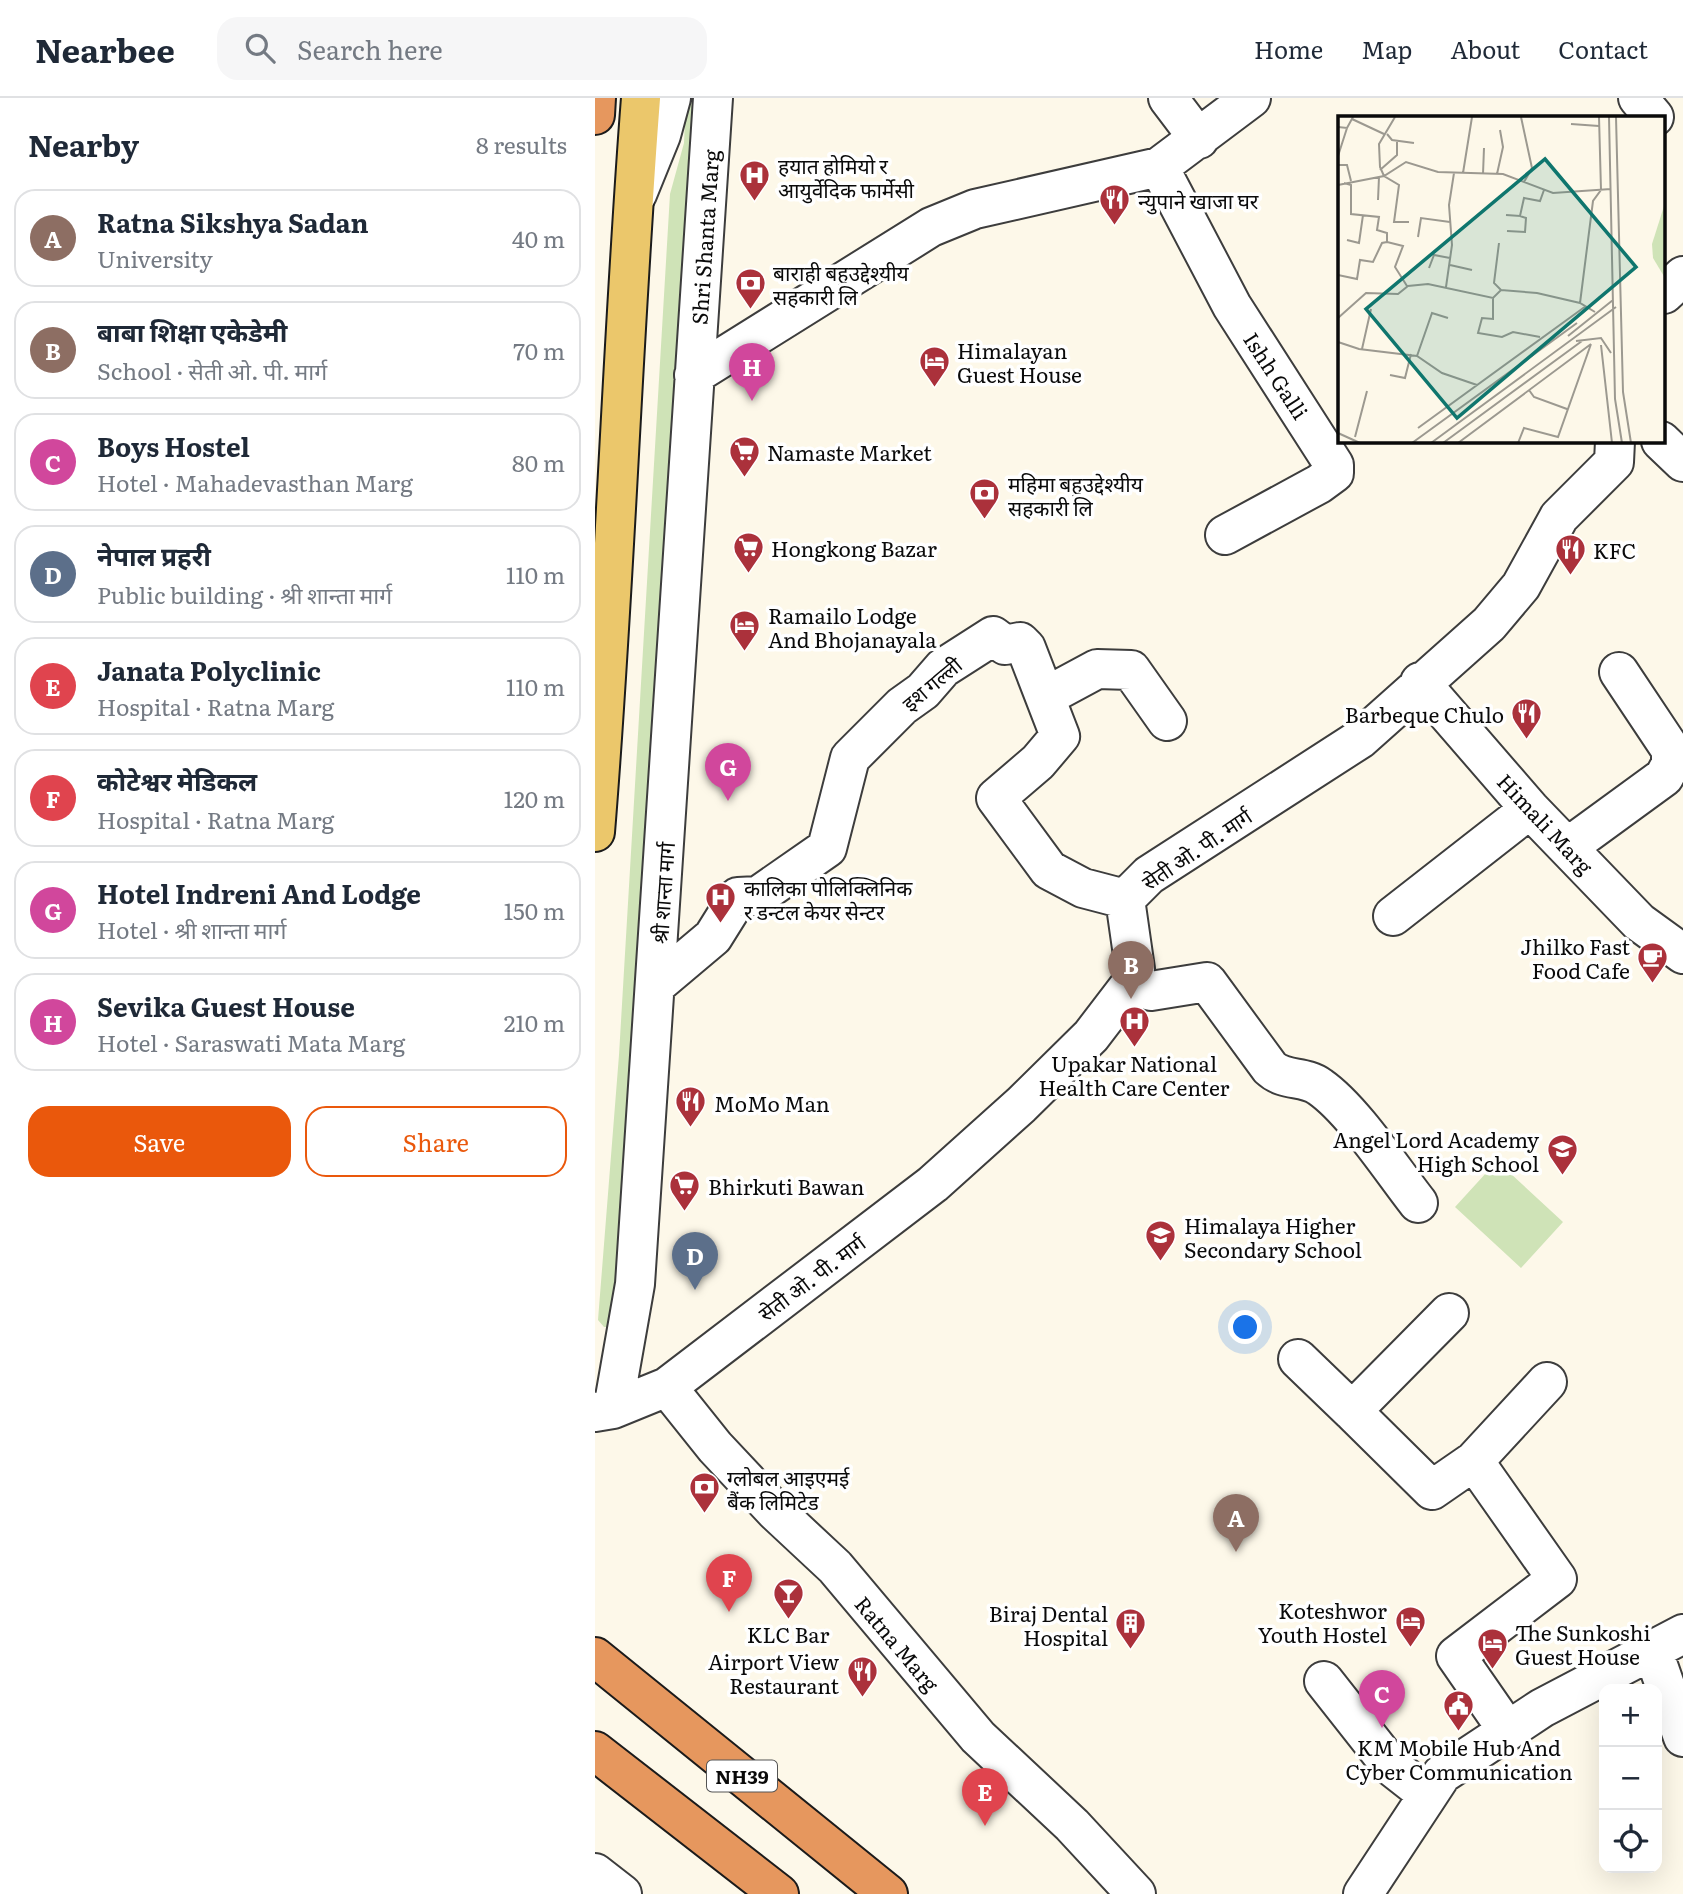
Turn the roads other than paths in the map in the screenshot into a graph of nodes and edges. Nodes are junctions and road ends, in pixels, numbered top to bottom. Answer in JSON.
{"nodes":[{"id":1,"x":596,"y":98,"type":"edge"},
{"id":2,"x":641,"y":98,"type":"edge"},
{"id":3,"x":671,"y":98,"type":"edge"},
{"id":4,"x":713,"y":98,"type":"edge"},
{"id":5,"x":1168,"y":98,"type":"edge"},
{"id":6,"x":1251,"y":98,"type":"edge"},
{"id":7,"x":1638,"y":98,"type":"edge"},
{"id":8,"x":595,"y":116,"type":"edge"},
{"id":9,"x":1653,"y":116,"type":"edge"},
{"id":10,"x":1199,"y":139,"type":"junction"},
{"id":11,"x":1159,"y":167,"type":"junction"},
{"id":12,"x":633,"y":203,"type":"junction"},
{"id":13,"x":1683,"y":276,"type":"edge"},
{"id":14,"x":1665,"y":292,"type":"edge"},
{"id":15,"x":694,"y":375,"type":"junction"},
{"id":16,"x":1663,"y":443,"type":"edge"},
{"id":17,"x":1618,"y":448,"type":"edge"},
{"id":18,"x":1683,"y":462,"type":"edge"},
{"id":19,"x":1225,"y":535,"type":"dead end"},
{"id":20,"x":1619,"y":672,"type":"dead end"},
{"id":21,"x":1420,"y":682,"type":"junction"},
{"id":22,"x":1045,"y":697,"type":"junction"},
{"id":23,"x":1167,"y":721,"type":"dead end"},
{"id":24,"x":1530,"y":809,"type":"junction"},
{"id":25,"x":595,"y":832,"type":"edge"},
{"id":26,"x":1568,"y":847,"type":"junction"},
{"id":27,"x":1125,"y":899,"type":"junction"},
{"id":28,"x":1393,"y":916,"type":"dead end"},
{"id":29,"x":1683,"y":954,"type":"edge"},
{"id":30,"x":656,"y":985,"type":"junction"},
{"id":31,"x":1130,"y":985,"type":"junction"},
{"id":32,"x":1417,"y":1203,"type":"dead end"},
{"id":33,"x":1449,"y":1313,"type":"dead end"},
{"id":34,"x":1298,"y":1359,"type":"dead end"},
{"id":35,"x":1547,"y":1382,"type":"dead end"},
{"id":36,"x":667,"y":1387,"type":"junction"},
{"id":37,"x":604,"y":1410,"type":"edge"},
{"id":38,"x":1352,"y":1412,"type":"junction"},
{"id":39,"x":1474,"y":1461,"type":"junction"},
{"id":40,"x":1668,"y":1643,"type":"edge"},
{"id":41,"x":595,"y":1657,"type":"edge"},
{"id":42,"x":1324,"y":1681,"type":"dead end"},
{"id":43,"x":1508,"y":1731,"type":"junction"},
{"id":44,"x":1683,"y":1737,"type":"edge"},
{"id":45,"x":595,"y":1751,"type":"edge"},
{"id":46,"x":1428,"y":1795,"type":"junction"},
{"id":47,"x":595,"y":1873,"type":"edge"},
{"id":48,"x":622,"y":1894,"type":"edge"},
{"id":49,"x":779,"y":1894,"type":"edge"},
{"id":50,"x":888,"y":1894,"type":"edge"},
{"id":51,"x":1136,"y":1894,"type":"edge"},
{"id":52,"x":1363,"y":1894,"type":"edge"}],
"edges":[{"from":1,"to":8,"type":"highway"},
{"from":2,"to":12,"type":"main road"},
{"from":3,"to":12,"type":"street"},
{"from":4,"to":15,"type":"street","name":"Shri Shanta Marg"},
{"from":5,"to":10,"type":"street"},
{"from":6,"to":10,"type":"street"},
{"from":7,"to":9,"type":"street"},
{"from":10,"to":11,"type":"street"},
{"from":11,"to":15,"type":"street"},
{"from":11,"to":19,"type":"street","name":"Ishh Galli"},
{"from":12,"to":25,"type":"main road"},
{"from":13,"to":14,"type":"street"},
{"from":15,"to":30,"type":"street","name":"श्री शान्ता मार्ग"},
{"from":16,"to":18,"type":"street"},
{"from":17,"to":21,"type":"street","name":"सेती ओ. पी. मार्ग"},
{"from":20,"to":26,"type":"street"},
{"from":21,"to":24,"type":"street","name":"Himali Marg"},
{"from":21,"to":27,"type":"street","name":"सेती ओ. पी. मार्ग"},
{"from":22,"to":23,"type":"street"},
{"from":22,"to":27,"type":"street","name":"इश गल्ली"},
{"from":22,"to":30,"type":"street","name":"इश गल्ली"},
{"from":24,"to":26,"type":"street","name":"Himali Marg"},
{"from":24,"to":28,"type":"street"},
{"from":26,"to":29,"type":"street","name":"Himali Marg"},
{"from":27,"to":31,"type":"street","name":"सेती ओ. पी. मार्ग"},
{"from":30,"to":37,"type":"street","name":"श्री शान्ता मार्ग"},
{"from":31,"to":32,"type":"street"},
{"from":31,"to":36,"type":"street","name":"सेती ओ. पी. मार्ग"},
{"from":33,"to":38,"type":"street"},
{"from":34,"to":38,"type":"street"},
{"from":35,"to":39,"type":"street"},
{"from":36,"to":37,"type":"street","name":"सेती ओ. पी. मार्ग"},
{"from":36,"to":51,"type":"street","name":"Ratna Marg"},
{"from":38,"to":39,"type":"street"},
{"from":39,"to":43,"type":"street"},
{"from":40,"to":43,"type":"street"},
{"from":40,"to":44,"type":"street"},
{"from":41,"to":50,"type":"highway","number":"NH39"},
{"from":42,"to":46,"type":"street"},
{"from":43,"to":46,"type":"street"},
{"from":45,"to":49,"type":"highway"},
{"from":46,"to":52,"type":"street"},
{"from":47,"to":48,"type":"street"}]}
